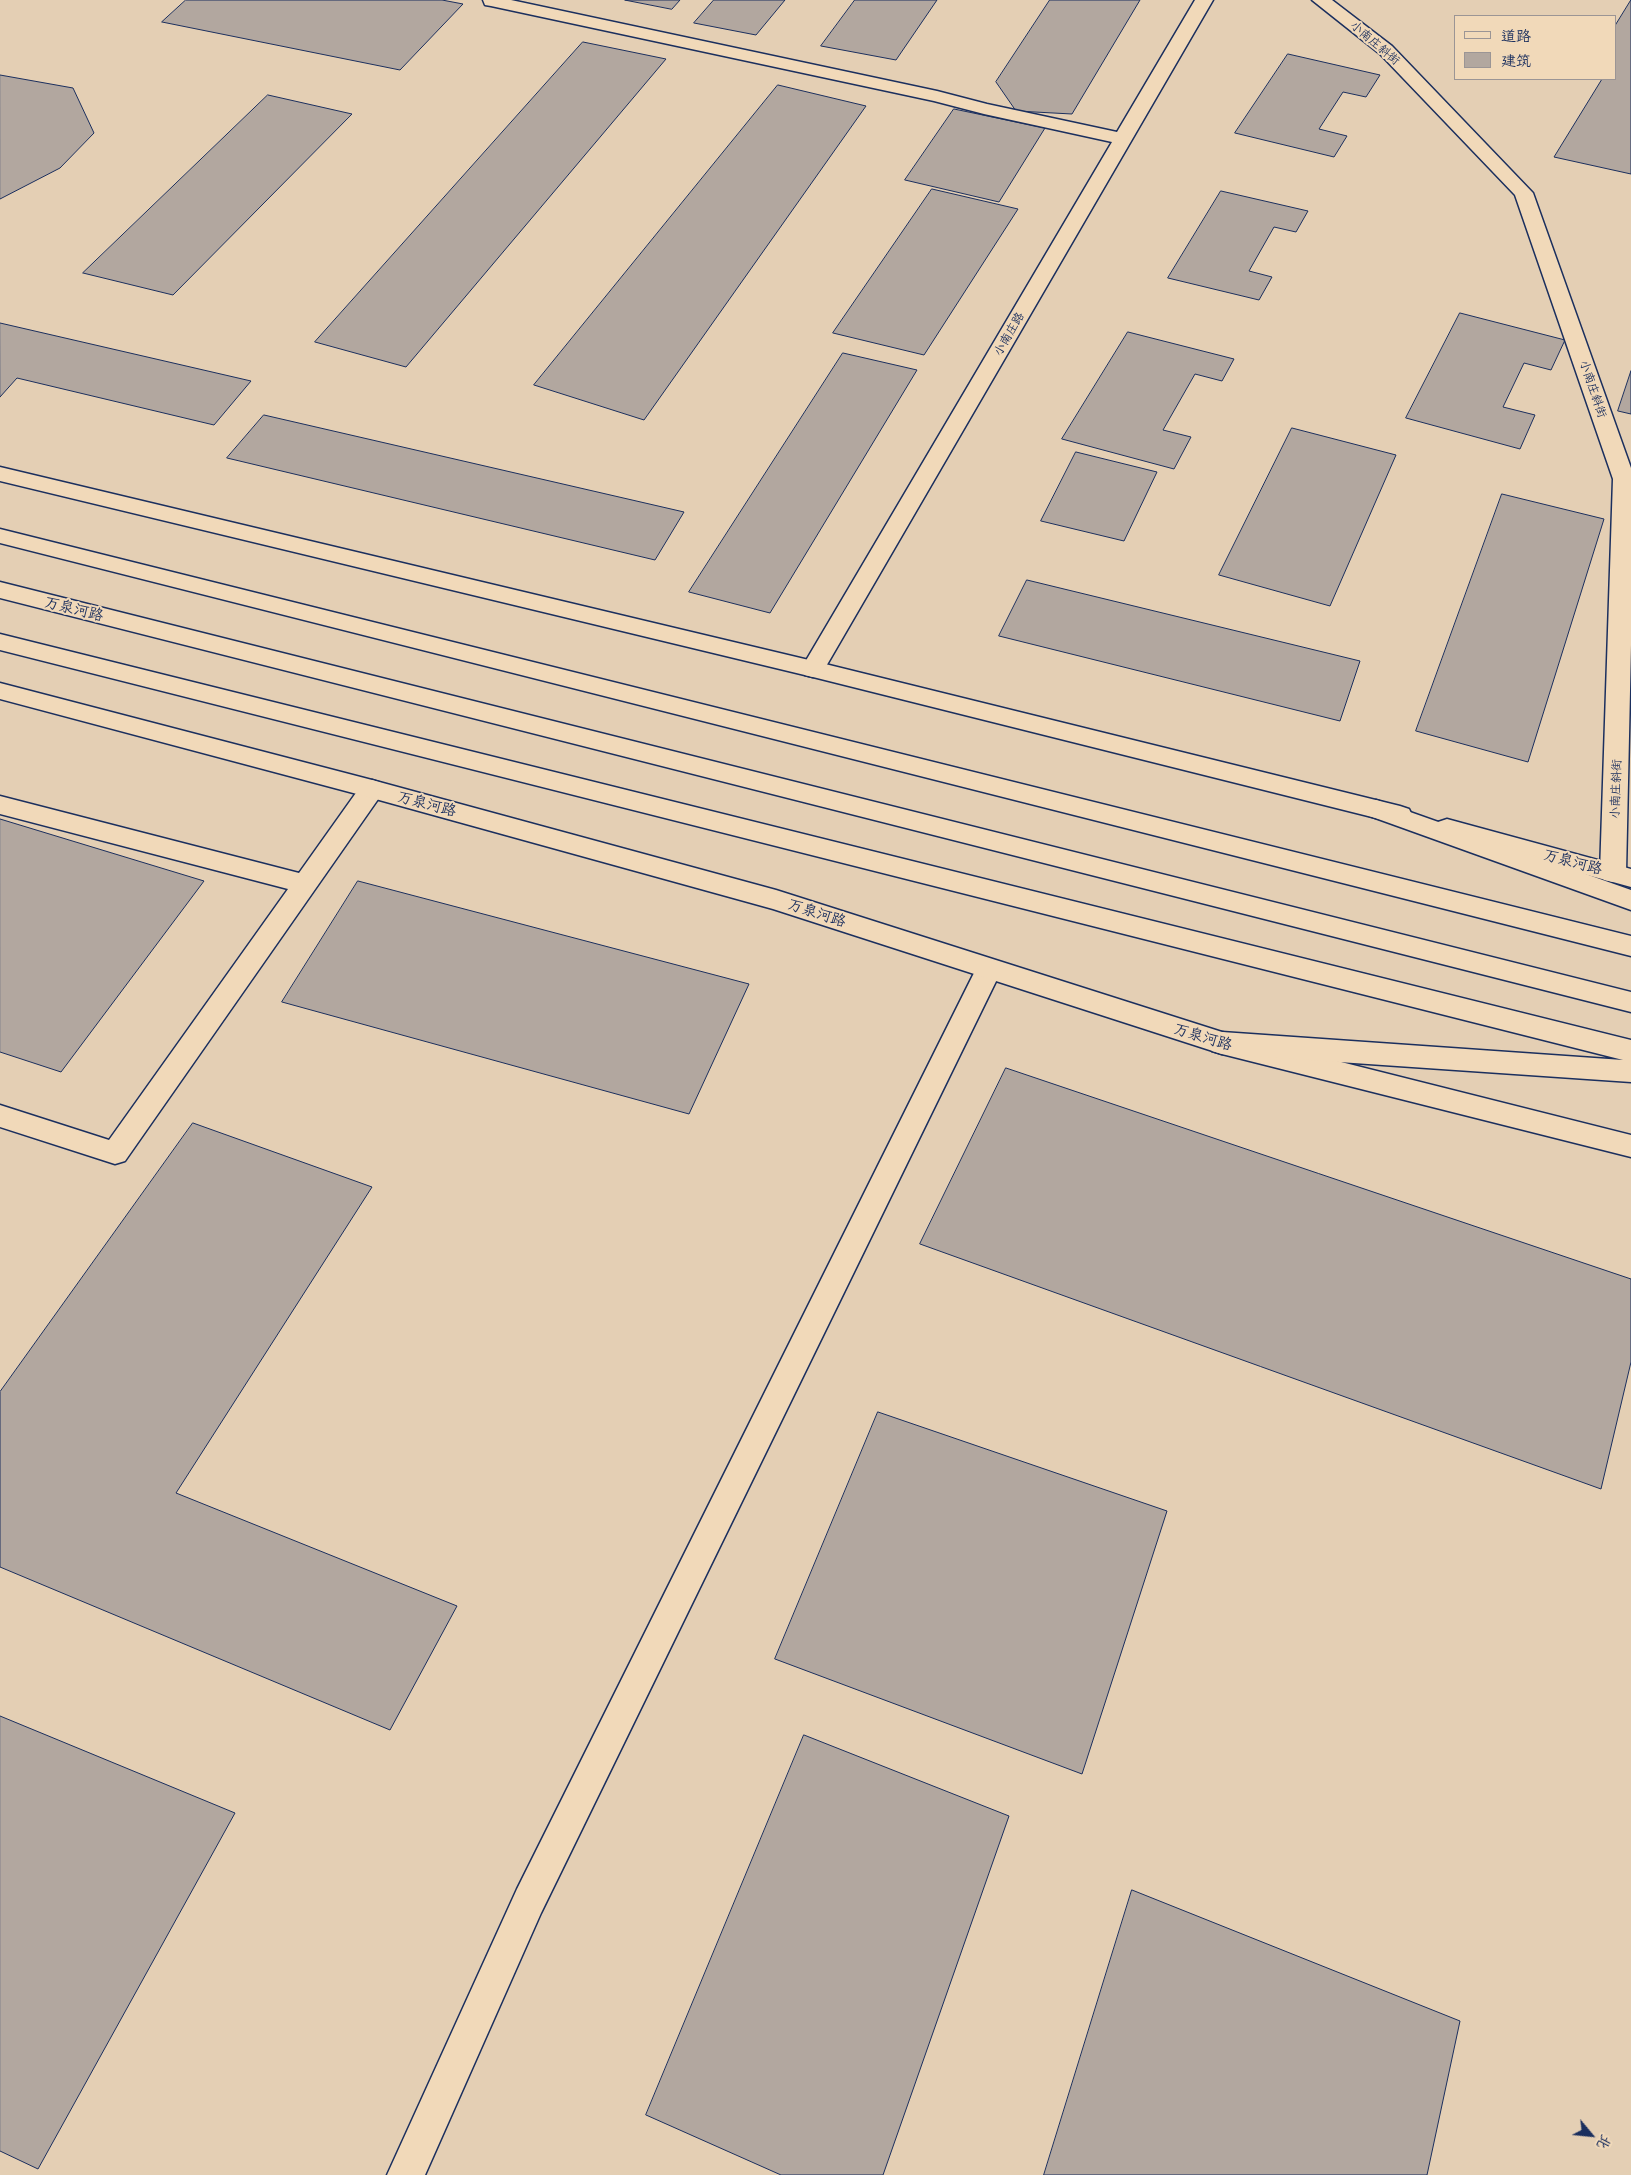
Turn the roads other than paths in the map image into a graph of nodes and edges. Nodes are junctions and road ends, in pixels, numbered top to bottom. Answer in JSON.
{"nodes":[{"id":1,"x":1204,"y":0,"type":"edge"},
{"id":2,"x":1321,"y":0,"type":"edge"},
{"id":3,"x":491,"y":1,"type":"edge"},
{"id":4,"x":1123,"y":139,"type":"junction"},
{"id":5,"x":0,"y":474,"type":"edge"},
{"id":6,"x":0,"y":536,"type":"edge"},
{"id":7,"x":0,"y":590,"type":"edge"},
{"id":8,"x":0,"y":642,"type":"edge"},
{"id":9,"x":813,"y":669,"type":"junction"},
{"id":10,"x":0,"y":691,"type":"edge"},
{"id":11,"x":372,"y":789,"type":"junction"},
{"id":12,"x":0,"y":804,"type":"edge"},
{"id":13,"x":1376,"y":809,"type":"junction"},
{"id":14,"x":1622,"y":875,"type":"edge"},
{"id":15,"x":305,"y":884,"type":"junction"},
{"id":16,"x":1631,"y":900,"type":"edge"},
{"id":17,"x":1631,"y":946,"type":"edge"},
{"id":18,"x":989,"y":969,"type":"junction"},
{"id":19,"x":1631,"y":1002,"type":"edge"},
{"id":20,"x":1222,"y":1044,"type":"junction"},
{"id":21,"x":1631,"y":1051,"type":"edge"},
{"id":22,"x":1631,"y":1071,"type":"edge"},
{"id":23,"x":0,"y":1116,"type":"edge"},
{"id":24,"x":1631,"y":1146,"type":"edge"},
{"id":25,"x":406,"y":2175,"type":"edge"}],
"edges":[{"from":1,"to":4,"type":"main road","name":"小南庄路"},
{"from":2,"to":14,"type":"main road","name":"小南庄斜街"},
{"from":3,"to":4,"type":"main road"},
{"from":4,"to":9,"type":"main road","name":"小南庄路"},
{"from":5,"to":9,"type":"main road","name":"万泉河路"},
{"from":6,"to":17,"type":"main road"},
{"from":7,"to":19,"type":"main road","name":"万泉河路"},
{"from":8,"to":21,"type":"main road"},
{"from":9,"to":13,"type":"main road","name":"万泉河路"},
{"from":10,"to":11,"type":"main road","name":"万泉河路"},
{"from":11,"to":15,"type":"main road"},
{"from":11,"to":18,"type":"main road","name":"万泉河路"},
{"from":12,"to":15,"type":"main road"},
{"from":13,"to":14,"type":"main road","name":"万泉河路"},
{"from":13,"to":16,"type":"main road"},
{"from":15,"to":23,"type":"main road"},
{"from":18,"to":20,"type":"main road","name":"万泉河路"},
{"from":18,"to":25,"type":"main road"},
{"from":20,"to":22,"type":"main road"},
{"from":20,"to":24,"type":"main road","name":"万泉河路"}]}
